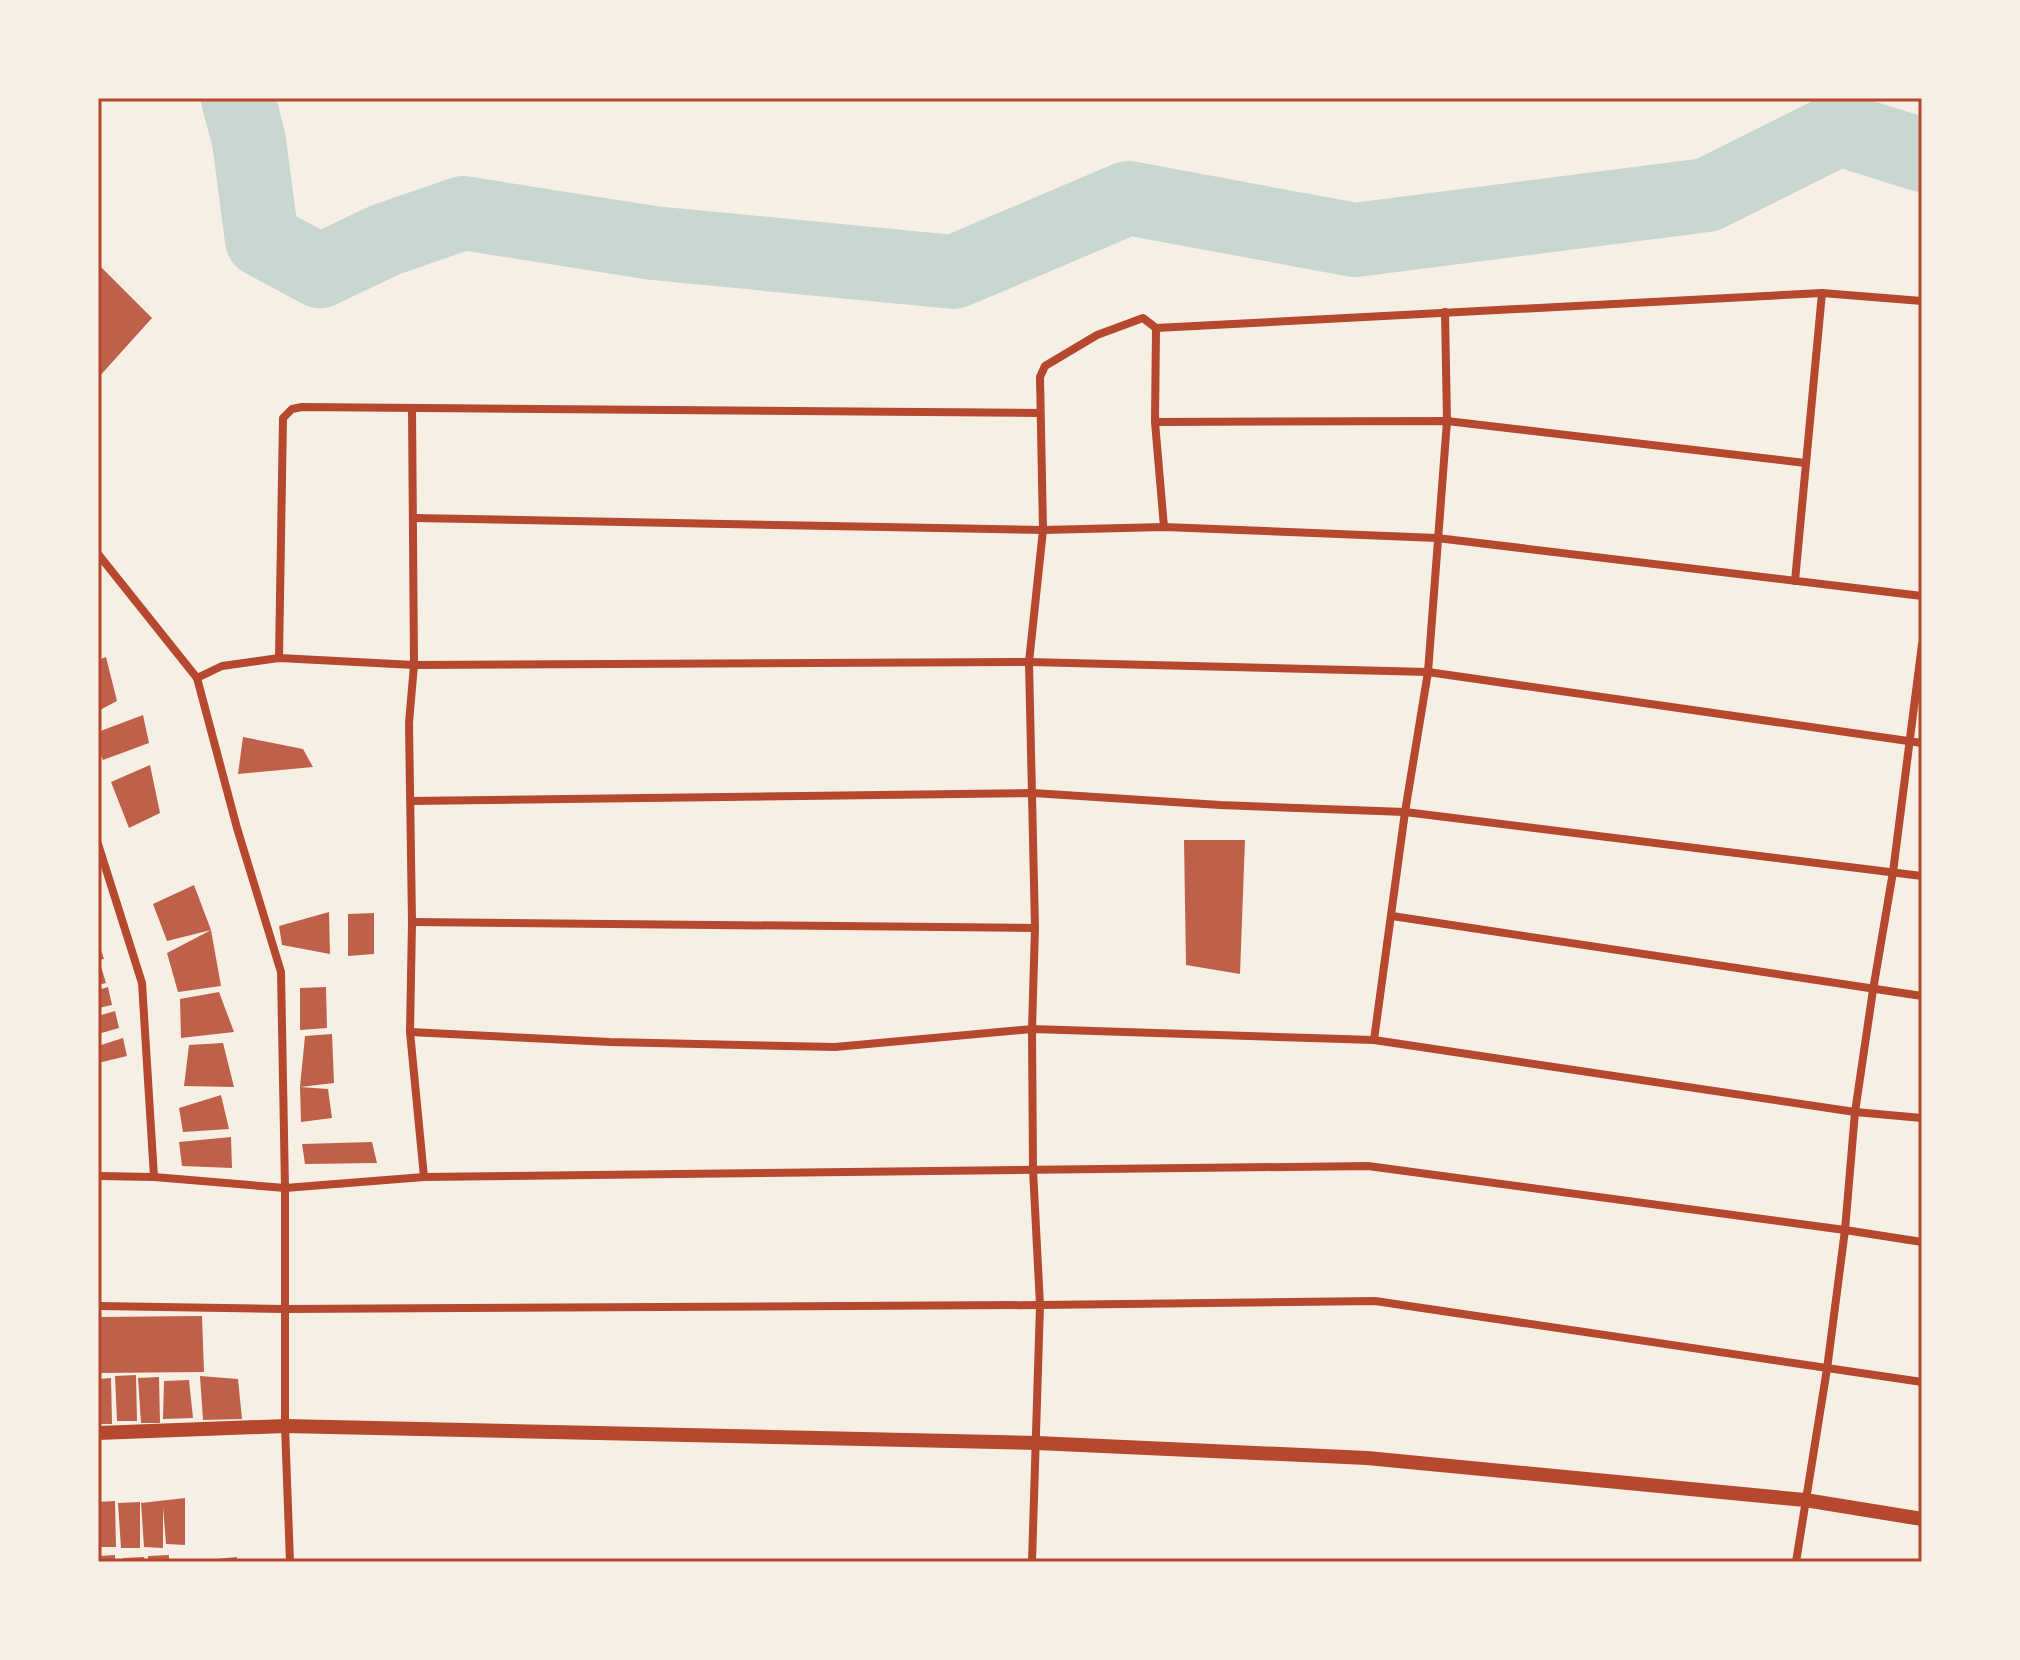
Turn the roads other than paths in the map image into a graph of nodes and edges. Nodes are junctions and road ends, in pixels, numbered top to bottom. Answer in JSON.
{"nodes":[{"id":1,"x":1822,"y":293,"type":"junction"},
{"id":2,"x":1922,"y":301,"type":"edge"},
{"id":3,"x":1445,"y":312,"type":"junction"},
{"id":4,"x":1156,"y":328,"type":"junction"},
{"id":5,"x":412,"y":408,"type":"junction"},
{"id":6,"x":1040,"y":413,"type":"junction"},
{"id":7,"x":1447,"y":421,"type":"junction"},
{"id":8,"x":1155,"y":422,"type":"junction"},
{"id":9,"x":1805,"y":463,"type":"junction"},
{"id":10,"x":414,"y":518,"type":"junction"},
{"id":11,"x":1164,"y":527,"type":"junction"},
{"id":12,"x":1043,"y":530,"type":"junction"},
{"id":13,"x":1437,"y":538,"type":"junction"},
{"id":14,"x":98,"y":554,"type":"edge"},
{"id":15,"x":1795,"y":581,"type":"junction"},
{"id":16,"x":1922,"y":596,"type":"edge"},
{"id":17,"x":1922,"y":644,"type":"edge"},
{"id":18,"x":279,"y":658,"type":"junction"},
{"id":19,"x":1029,"y":662,"type":"junction"},
{"id":20,"x":414,"y":665,"type":"junction"},
{"id":21,"x":1428,"y":672,"type":"junction"},
{"id":22,"x":197,"y":678,"type":"junction"},
{"id":23,"x":1910,"y":741,"type":"junction"},
{"id":24,"x":1922,"y":743,"type":"edge"},
{"id":25,"x":1033,"y":793,"type":"junction"},
{"id":26,"x":411,"y":801,"type":"junction"},
{"id":27,"x":1405,"y":812,"type":"junction"},
{"id":28,"x":98,"y":844,"type":"edge"},
{"id":29,"x":1893,"y":872,"type":"junction"},
{"id":30,"x":1922,"y":876,"type":"edge"},
{"id":31,"x":1392,"y":916,"type":"junction"},
{"id":32,"x":412,"y":922,"type":"junction"},
{"id":33,"x":1035,"y":928,"type":"junction"},
{"id":34,"x":1873,"y":990,"type":"junction"},
{"id":35,"x":1922,"y":996,"type":"edge"},
{"id":36,"x":1032,"y":1029,"type":"junction"},
{"id":37,"x":410,"y":1032,"type":"junction"},
{"id":38,"x":1374,"y":1040,"type":"junction"},
{"id":39,"x":1855,"y":1112,"type":"junction"},
{"id":40,"x":1922,"y":1118,"type":"edge"},
{"id":41,"x":1033,"y":1170,"type":"junction"},
{"id":42,"x":98,"y":1176,"type":"edge"},
{"id":43,"x":154,"y":1177,"type":"junction"},
{"id":44,"x":424,"y":1177,"type":"junction"},
{"id":45,"x":285,"y":1188,"type":"junction"},
{"id":46,"x":1845,"y":1230,"type":"junction"},
{"id":47,"x":1922,"y":1242,"type":"edge"},
{"id":48,"x":1040,"y":1305,"type":"junction"},
{"id":49,"x":98,"y":1306,"type":"edge"},
{"id":50,"x":284,"y":1309,"type":"junction"},
{"id":51,"x":1827,"y":1369,"type":"junction"},
{"id":52,"x":1922,"y":1382,"type":"edge"},
{"id":53,"x":285,"y":1426,"type":"junction"},
{"id":54,"x":98,"y":1433,"type":"edge"},
{"id":55,"x":1037,"y":1443,"type":"junction"},
{"id":56,"x":1805,"y":1500,"type":"junction"},
{"id":57,"x":1922,"y":1519,"type":"edge"},
{"id":58,"x":290,"y":1562,"type":"edge"},
{"id":59,"x":1032,"y":1562,"type":"edge"},
{"id":60,"x":1796,"y":1562,"type":"edge"}],
"edges":[{"from":1,"to":2,"type":"street"},
{"from":1,"to":3,"type":"street"},
{"from":1,"to":9,"type":"street"},
{"from":3,"to":4,"type":"street"},
{"from":3,"to":7,"type":"street"},
{"from":4,"to":6,"type":"street"},
{"from":4,"to":8,"type":"street"},
{"from":5,"to":6,"type":"street"},
{"from":5,"to":10,"type":"street"},
{"from":5,"to":18,"type":"street"},
{"from":6,"to":12,"type":"street"},
{"from":7,"to":8,"type":"street"},
{"from":7,"to":9,"type":"street"},
{"from":7,"to":13,"type":"street"},
{"from":8,"to":11,"type":"street"},
{"from":9,"to":15,"type":"street"},
{"from":10,"to":12,"type":"street"},
{"from":10,"to":20,"type":"street"},
{"from":11,"to":12,"type":"street"},
{"from":11,"to":13,"type":"street"},
{"from":12,"to":19,"type":"street"},
{"from":13,"to":15,"type":"street"},
{"from":13,"to":21,"type":"street"},
{"from":14,"to":22,"type":"street"},
{"from":15,"to":16,"type":"street"},
{"from":17,"to":23,"type":"street"},
{"from":18,"to":20,"type":"street"},
{"from":18,"to":22,"type":"street"},
{"from":19,"to":20,"type":"street"},
{"from":19,"to":21,"type":"street"},
{"from":19,"to":25,"type":"street"},
{"from":20,"to":26,"type":"street"},
{"from":21,"to":23,"type":"street"},
{"from":21,"to":27,"type":"street"},
{"from":22,"to":45,"type":"street"},
{"from":23,"to":24,"type":"street"},
{"from":23,"to":29,"type":"street"},
{"from":25,"to":26,"type":"street"},
{"from":25,"to":27,"type":"street"},
{"from":25,"to":33,"type":"street"},
{"from":26,"to":32,"type":"street"},
{"from":27,"to":29,"type":"street"},
{"from":27,"to":31,"type":"street"},
{"from":28,"to":43,"type":"street"},
{"from":29,"to":30,"type":"street"},
{"from":29,"to":34,"type":"street"},
{"from":31,"to":34,"type":"street"},
{"from":31,"to":38,"type":"street"},
{"from":32,"to":33,"type":"street"},
{"from":32,"to":37,"type":"street"},
{"from":33,"to":36,"type":"street"},
{"from":34,"to":35,"type":"street"},
{"from":34,"to":39,"type":"street"},
{"from":36,"to":37,"type":"street"},
{"from":36,"to":38,"type":"street"},
{"from":36,"to":41,"type":"street"},
{"from":37,"to":44,"type":"street"},
{"from":38,"to":39,"type":"street"},
{"from":39,"to":40,"type":"street"},
{"from":39,"to":46,"type":"street"},
{"from":41,"to":44,"type":"street"},
{"from":41,"to":46,"type":"street"},
{"from":41,"to":48,"type":"street"},
{"from":42,"to":43,"type":"street"},
{"from":43,"to":45,"type":"street"},
{"from":44,"to":45,"type":"street"},
{"from":45,"to":50,"type":"street"},
{"from":46,"to":47,"type":"street"},
{"from":46,"to":51,"type":"street"},
{"from":48,"to":50,"type":"street"},
{"from":48,"to":51,"type":"street"},
{"from":48,"to":55,"type":"street"},
{"from":49,"to":50,"type":"street"},
{"from":50,"to":53,"type":"street"},
{"from":51,"to":52,"type":"street"},
{"from":51,"to":56,"type":"street"},
{"from":53,"to":54,"type":"street"},
{"from":53,"to":55,"type":"street"},
{"from":53,"to":58,"type":"street"},
{"from":55,"to":56,"type":"street"},
{"from":55,"to":59,"type":"street"},
{"from":56,"to":57,"type":"street"},
{"from":56,"to":60,"type":"street"}]}
